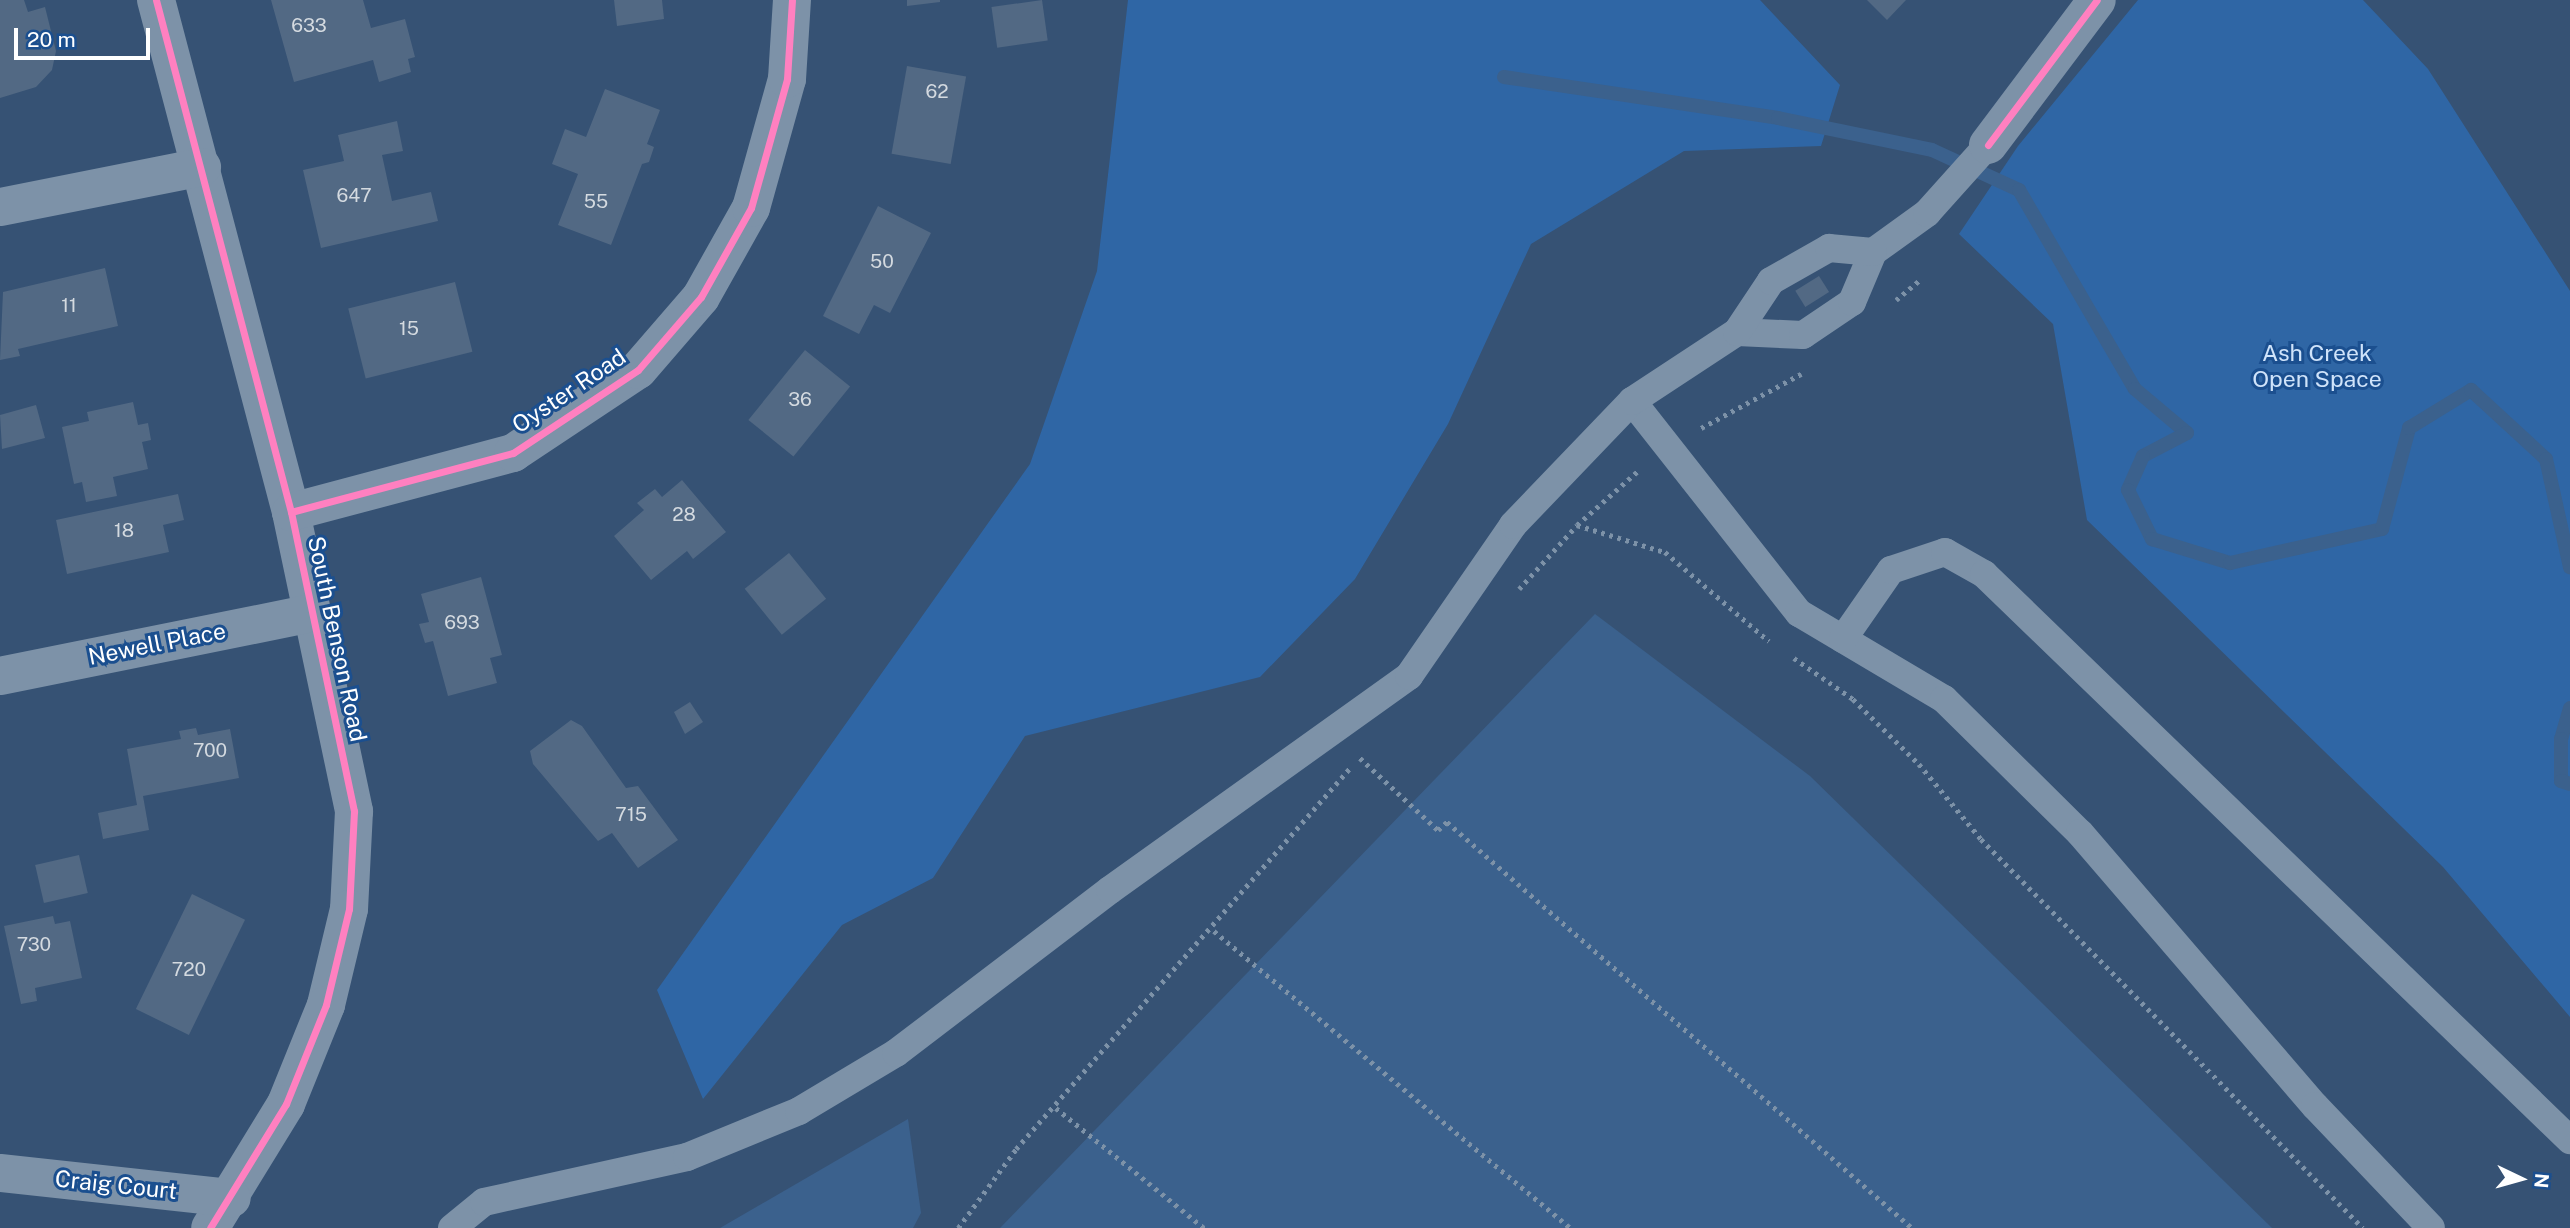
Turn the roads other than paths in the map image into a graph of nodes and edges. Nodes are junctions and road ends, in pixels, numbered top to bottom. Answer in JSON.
{"nodes":[{"id":1,"x":156,"y":0,"type":"edge"},
{"id":2,"x":792,"y":0,"type":"edge"},
{"id":3,"x":2097,"y":0,"type":"edge"},
{"id":4,"x":1984,"y":152,"type":"joint"},
{"id":5,"x":202,"y":167,"type":"junction"},
{"id":6,"x":0,"y":207,"type":"edge"},
{"id":7,"x":1873,"y":252,"type":"junction"},
{"id":8,"x":1737,"y":332,"type":"junction"},
{"id":9,"x":1632,"y":401,"type":"junction"},
{"id":10,"x":291,"y":512,"type":"junction"},
{"id":11,"x":313,"y":613,"type":"junction"},
{"id":12,"x":1843,"y":639,"type":"junction"},
{"id":13,"x":0,"y":676,"type":"edge"},
{"id":14,"x":2570,"y":1140,"type":"edge"},
{"id":15,"x":0,"y":1173,"type":"edge"},
{"id":16,"x":221,"y":1213,"type":"edge"},
{"id":17,"x":452,"y":1228,"type":"edge"},
{"id":18,"x":2431,"y":1228,"type":"edge"}],
"edges":[{"from":1,"to":5,"type":"street","name":"South Benson Road"},
{"from":2,"to":10,"type":"street","name":"Oyster Road"},
{"from":3,"to":4,"type":"street"},
{"from":4,"to":7,"type":"lane"},
{"from":5,"to":6,"type":"street"},
{"from":5,"to":10,"type":"street","name":"South Benson Road"},
{"from":7,"to":8,"type":"lane"},
{"from":7,"to":8,"type":"lane"},
{"from":8,"to":9,"type":"lane"},
{"from":9,"to":12,"type":"lane"},
{"from":9,"to":17,"type":"lane"},
{"from":10,"to":11,"type":"street","name":"South Benson Road"},
{"from":11,"to":13,"type":"street","name":"Newell Place"},
{"from":11,"to":16,"type":"street","name":"South Benson Road"},
{"from":12,"to":14,"type":"lane"},
{"from":12,"to":18,"type":"lane"},
{"from":15,"to":16,"type":"street","name":"Craig Court"}]}
